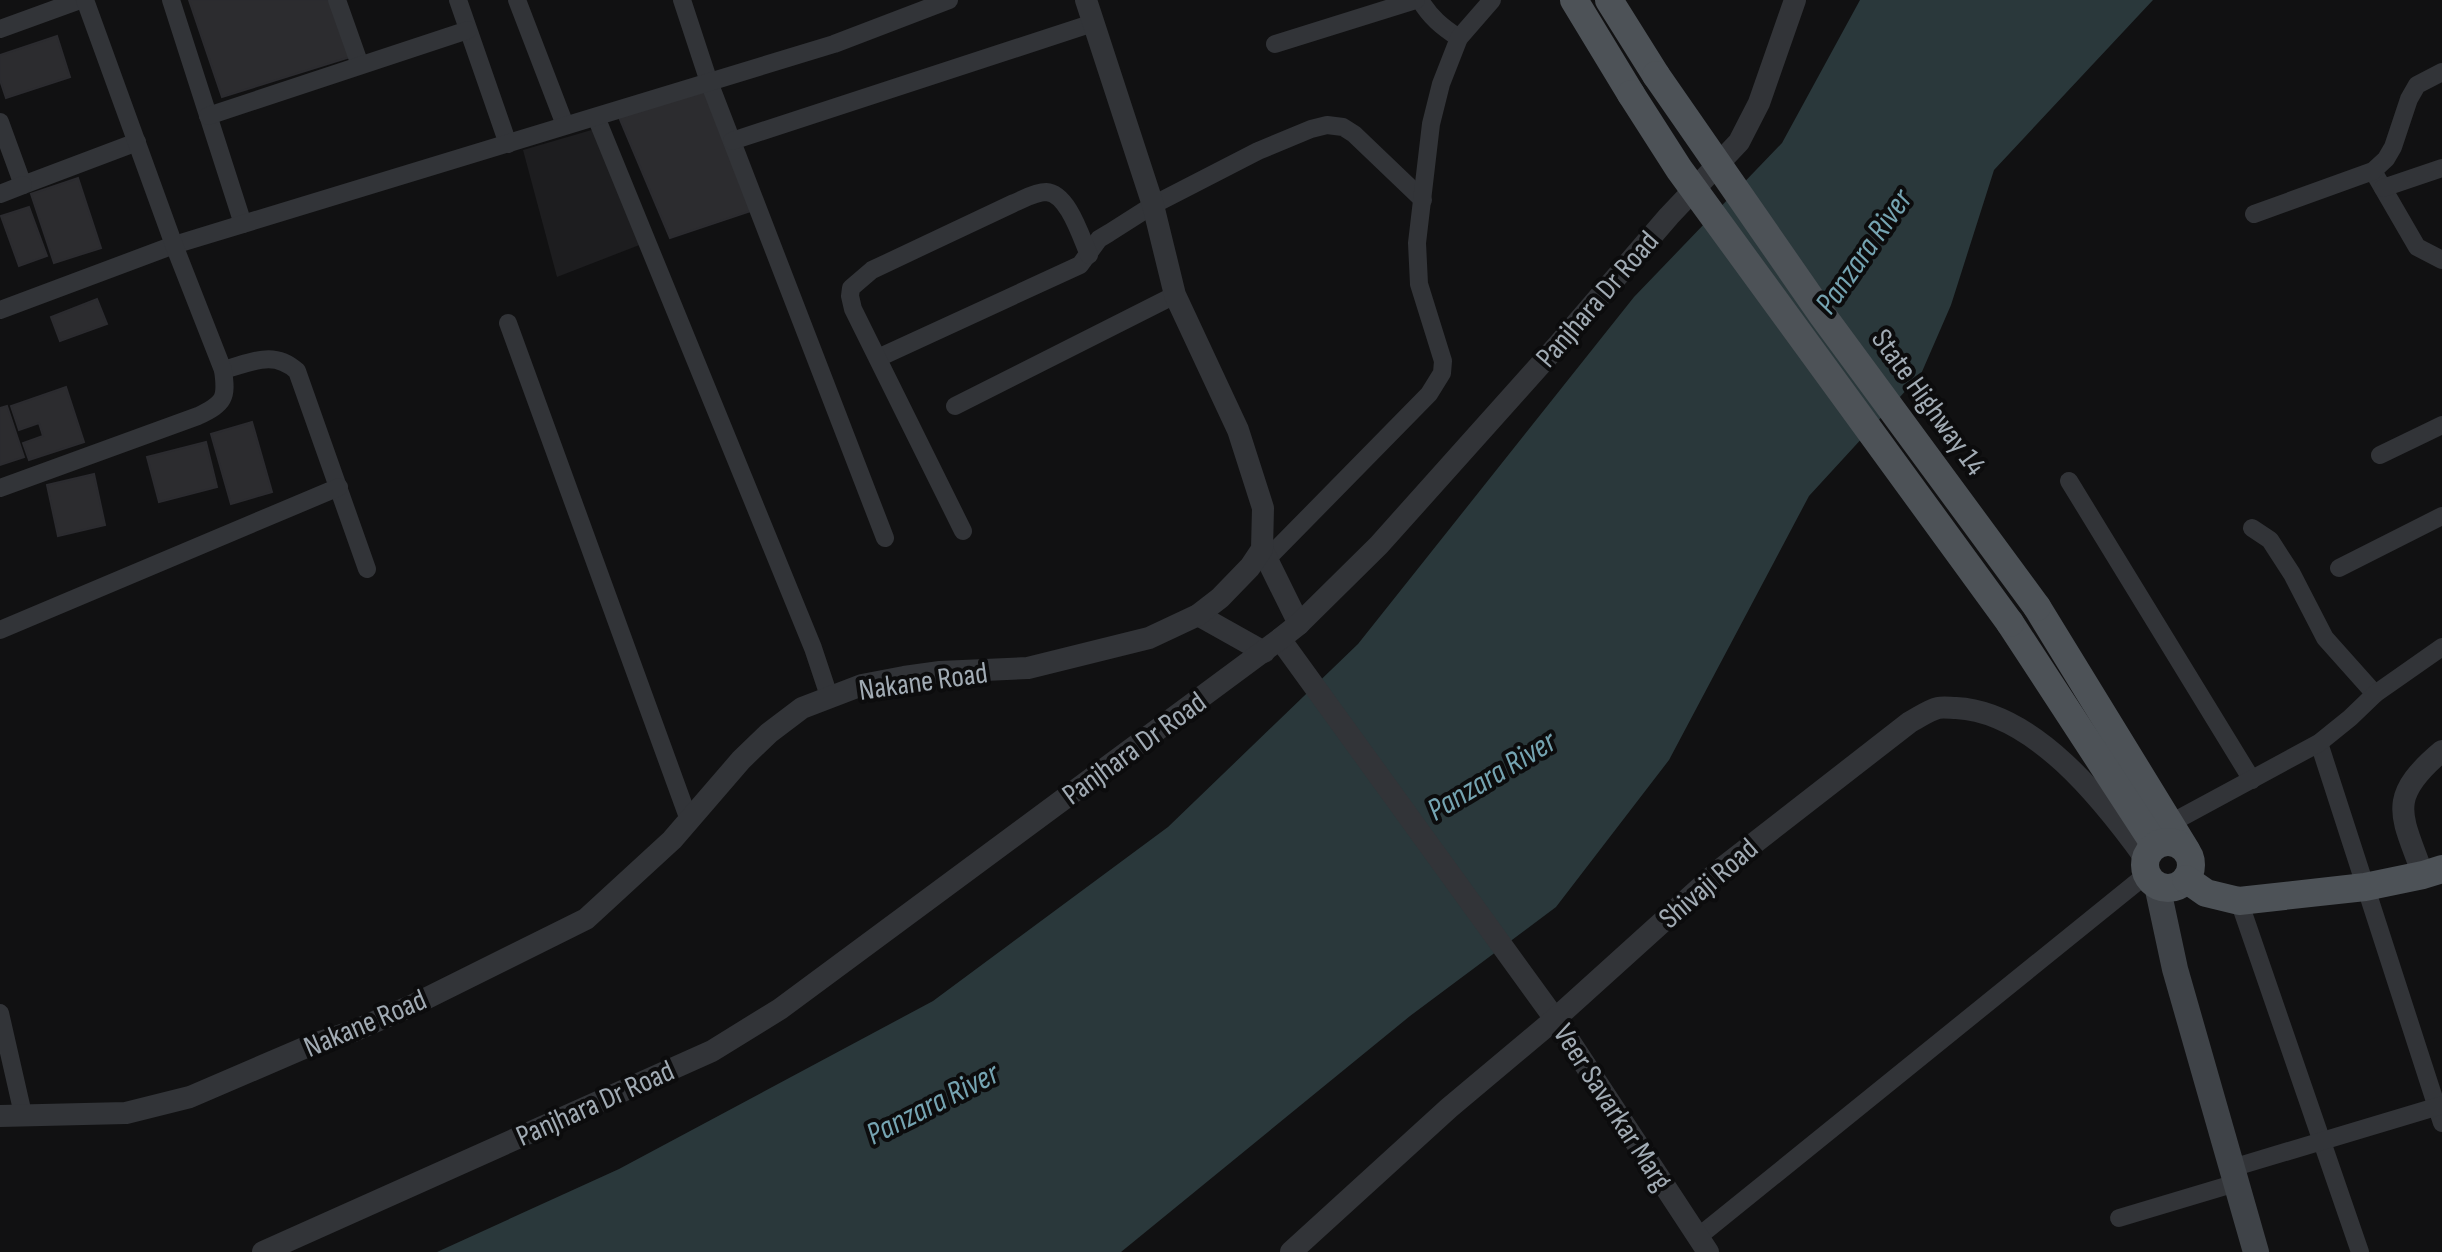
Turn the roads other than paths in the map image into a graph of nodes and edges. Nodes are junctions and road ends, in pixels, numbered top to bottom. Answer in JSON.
{"nodes":[{"id":1,"x":82,"y":0,"type":"edge"},
{"id":2,"x":171,"y":0,"type":"edge"},
{"id":3,"x":337,"y":0,"type":"edge"},
{"id":4,"x":458,"y":0,"type":"edge"},
{"id":5,"x":517,"y":0,"type":"edge"},
{"id":6,"x":682,"y":0,"type":"edge"},
{"id":7,"x":949,"y":0,"type":"edge"},
{"id":8,"x":1086,"y":0,"type":"edge"},
{"id":9,"x":1418,"y":0,"type":"edge"},
{"id":10,"x":1492,"y":0,"type":"edge"},
{"id":11,"x":1574,"y":0,"type":"edge"},
{"id":12,"x":1609,"y":0,"type":"edge"},
{"id":13,"x":1795,"y":0,"type":"edge"},
{"id":14,"x":1093,"y":23,"type":"junction"},
{"id":15,"x":0,"y":29,"type":"edge"},
{"id":16,"x":468,"y":30,"type":"junction"},
{"id":17,"x":1459,"y":38,"type":"junction"},
{"id":18,"x":1275,"y":44,"type":"dead end"},
{"id":19,"x":360,"y":65,"type":"junction"},
{"id":20,"x":2442,"y":72,"type":"edge"},
{"id":21,"x":709,"y":82,"type":"junction"},
{"id":22,"x":208,"y":116,"type":"junction"},
{"id":23,"x":596,"y":117,"type":"junction"},
{"id":24,"x":0,"y":122,"type":"edge"},
{"id":25,"x":565,"y":125,"type":"junction"},
{"id":26,"x":732,"y":141,"type":"junction"},
{"id":27,"x":137,"y":142,"type":"junction"},
{"id":28,"x":508,"y":144,"type":"junction"},
{"id":29,"x":2442,"y":168,"type":"edge"},
{"id":30,"x":2373,"y":171,"type":"junction"},
{"id":31,"x":23,"y":185,"type":"junction"},
{"id":32,"x":2383,"y":188,"type":"junction"},
{"id":33,"x":0,"y":194,"type":"edge"},
{"id":34,"x":1423,"y":200,"type":"junction"},
{"id":35,"x":1153,"y":205,"type":"junction"},
{"id":36,"x":2254,"y":214,"type":"dead end"},
{"id":37,"x":243,"y":224,"type":"junction"},
{"id":38,"x":174,"y":245,"type":"junction"},
{"id":39,"x":1089,"y":255,"type":"junction"},
{"id":40,"x":2442,"y":260,"type":"edge"},
{"id":41,"x":1175,"y":295,"type":"junction"},
{"id":42,"x":0,"y":310,"type":"edge"},
{"id":43,"x":508,"y":323,"type":"dead end"},
{"id":44,"x":878,"y":358,"type":"junction"},
{"id":45,"x":223,"y":370,"type":"junction"},
{"id":46,"x":955,"y":406,"type":"dead end"},
{"id":47,"x":2442,"y":425,"type":"edge"},
{"id":48,"x":2380,"y":455,"type":"dead end"},
{"id":49,"x":2069,"y":481,"type":"dead end"},
{"id":50,"x":339,"y":487,"type":"junction"},
{"id":51,"x":0,"y":488,"type":"edge"},
{"id":52,"x":2442,"y":516,"type":"edge"},
{"id":53,"x":2252,"y":528,"type":"dead end"},
{"id":54,"x":963,"y":531,"type":"dead end"},
{"id":55,"x":885,"y":538,"type":"dead end"},
{"id":56,"x":1265,"y":554,"type":"junction"},
{"id":57,"x":2339,"y":568,"type":"dead end"},
{"id":58,"x":367,"y":569,"type":"dead end"},
{"id":59,"x":1198,"y":615,"type":"junction"},
{"id":60,"x":1299,"y":624,"type":"junction"},
{"id":61,"x":0,"y":630,"type":"edge"},
{"id":62,"x":1272,"y":646,"type":"junction"},
{"id":63,"x":2442,"y":647,"type":"edge"},
{"id":64,"x":2375,"y":694,"type":"junction"},
{"id":65,"x":829,"y":696,"type":"junction"},
{"id":66,"x":2319,"y":743,"type":"junction"},
{"id":67,"x":2442,"y":751,"type":"edge"},
{"id":68,"x":2252,"y":780,"type":"junction"},
{"id":69,"x":689,"y":820,"type":"junction"},
{"id":70,"x":2155,"y":857,"type":"junction"},
{"id":71,"x":2433,"y":872,"type":"edge"},
{"id":72,"x":2186,"y":879,"type":"junction"},
{"id":73,"x":2365,"y":887,"type":"junction"},
{"id":74,"x":2239,"y":901,"type":"junction"},
{"id":75,"x":0,"y":1013,"type":"edge"},
{"id":76,"x":1555,"y":1019,"type":"junction"},
{"id":77,"x":2440,"y":1111,"type":"edge"},
{"id":78,"x":23,"y":1114,"type":"junction"},
{"id":79,"x":0,"y":1116,"type":"edge"},
{"id":80,"x":2322,"y":1142,"type":"junction"},
{"id":81,"x":2234,"y":1176,"type":"junction"},
{"id":82,"x":2119,"y":1218,"type":"dead end"},
{"id":83,"x":1703,"y":1244,"type":"edge"},
{"id":84,"x":263,"y":1252,"type":"edge"},
{"id":85,"x":1291,"y":1252,"type":"edge"},
{"id":86,"x":2256,"y":1252,"type":"edge"},
{"id":87,"x":2360,"y":1252,"type":"edge"}],
"edges":[{"from":1,"to":15,"type":"street"},
{"from":1,"to":27,"type":"street"},
{"from":2,"to":22,"type":"street"},
{"from":3,"to":19,"type":"street"},
{"from":4,"to":16,"type":"street"},
{"from":5,"to":25,"type":"street"},
{"from":6,"to":21,"type":"street"},
{"from":7,"to":21,"type":"street"},
{"from":8,"to":14,"type":"street"},
{"from":9,"to":17,"type":"street"},
{"from":9,"to":18,"type":"street"},
{"from":10,"to":17,"type":"street"},
{"from":11,"to":70,"type":"main road","bridge":true},
{"from":12,"to":70,"type":"main road","name":"State Highway 14","bridge":true},
{"from":13,"to":60,"type":"street","name":"Panjhara Dr Road"},
{"from":14,"to":26,"type":"street"},
{"from":14,"to":35,"type":"street"},
{"from":16,"to":19,"type":"street"},
{"from":16,"to":28,"type":"street"},
{"from":17,"to":34,"type":"street"},
{"from":19,"to":22,"type":"street"},
{"from":20,"to":30,"type":"street"},
{"from":21,"to":23,"type":"street"},
{"from":21,"to":26,"type":"street"},
{"from":22,"to":37,"type":"street"},
{"from":23,"to":25,"type":"street"},
{"from":23,"to":65,"type":"street"},
{"from":24,"to":31,"type":"street"},
{"from":25,"to":28,"type":"street"},
{"from":26,"to":55,"type":"street"},
{"from":27,"to":31,"type":"street"},
{"from":27,"to":38,"type":"street"},
{"from":28,"to":37,"type":"street"},
{"from":29,"to":32,"type":"street"},
{"from":30,"to":32,"type":"street"},
{"from":30,"to":36,"type":"street"},
{"from":31,"to":33,"type":"street"},
{"from":32,"to":40,"type":"street"},
{"from":34,"to":35,"type":"street"},
{"from":34,"to":56,"type":"street"},
{"from":35,"to":39,"type":"street"},
{"from":35,"to":41,"type":"street"},
{"from":37,"to":38,"type":"street"},
{"from":38,"to":42,"type":"street"},
{"from":38,"to":45,"type":"street"},
{"from":39,"to":44,"type":"street"},
{"from":39,"to":44,"type":"street"},
{"from":41,"to":46,"type":"street"},
{"from":41,"to":56,"type":"street"},
{"from":43,"to":69,"type":"street"},
{"from":44,"to":54,"type":"street"},
{"from":45,"to":50,"type":"street"},
{"from":45,"to":51,"type":"street"},
{"from":47,"to":48,"type":"street"},
{"from":49,"to":68,"type":"street"},
{"from":50,"to":58,"type":"street"},
{"from":50,"to":61,"type":"street"},
{"from":52,"to":57,"type":"street"},
{"from":53,"to":64,"type":"street"},
{"from":56,"to":59,"type":"street","name":"Nakane Road"},
{"from":56,"to":60,"type":"street"},
{"from":59,"to":62,"type":"street"},
{"from":59,"to":65,"type":"street","name":"Nakane Road"},
{"from":60,"to":62,"type":"street","name":"Panjhara Dr Road"},
{"from":62,"to":76,"type":"street","name":"Veer Savarkar Marg"},
{"from":62,"to":84,"type":"street","name":"Panjhara Dr Road"},
{"from":63,"to":64,"type":"street"},
{"from":64,"to":66,"type":"street"},
{"from":65,"to":69,"type":"street","name":"Nakane Road"},
{"from":66,"to":68,"type":"street"},
{"from":66,"to":73,"type":"street"},
{"from":67,"to":71,"type":"street"},
{"from":68,"to":70,"type":"street"},
{"from":69,"to":78,"type":"street","name":"Nakane Road"},
{"from":70,"to":72,"type":"main road"},
{"from":70,"to":72,"type":"main road"},
{"from":70,"to":76,"type":"street","name":"Shivaji Road"},
{"from":70,"to":81,"type":"main road"},
{"from":70,"to":83,"type":"street"},
{"from":71,"to":73,"type":"main road"},
{"from":72,"to":74,"type":"main road"},
{"from":73,"to":74,"type":"main road"},
{"from":73,"to":77,"type":"street"},
{"from":74,"to":80,"type":"street"},
{"from":75,"to":78,"type":"street"},
{"from":76,"to":83,"type":"street","name":"Veer Savarkar Marg"},
{"from":76,"to":85,"type":"street","name":"Shivaji Road"},
{"from":77,"to":80,"type":"street"},
{"from":78,"to":79,"type":"street","name":"Nakane Road"},
{"from":80,"to":81,"type":"street"},
{"from":80,"to":87,"type":"street"},
{"from":81,"to":82,"type":"street"},
{"from":81,"to":86,"type":"main road"}]}
